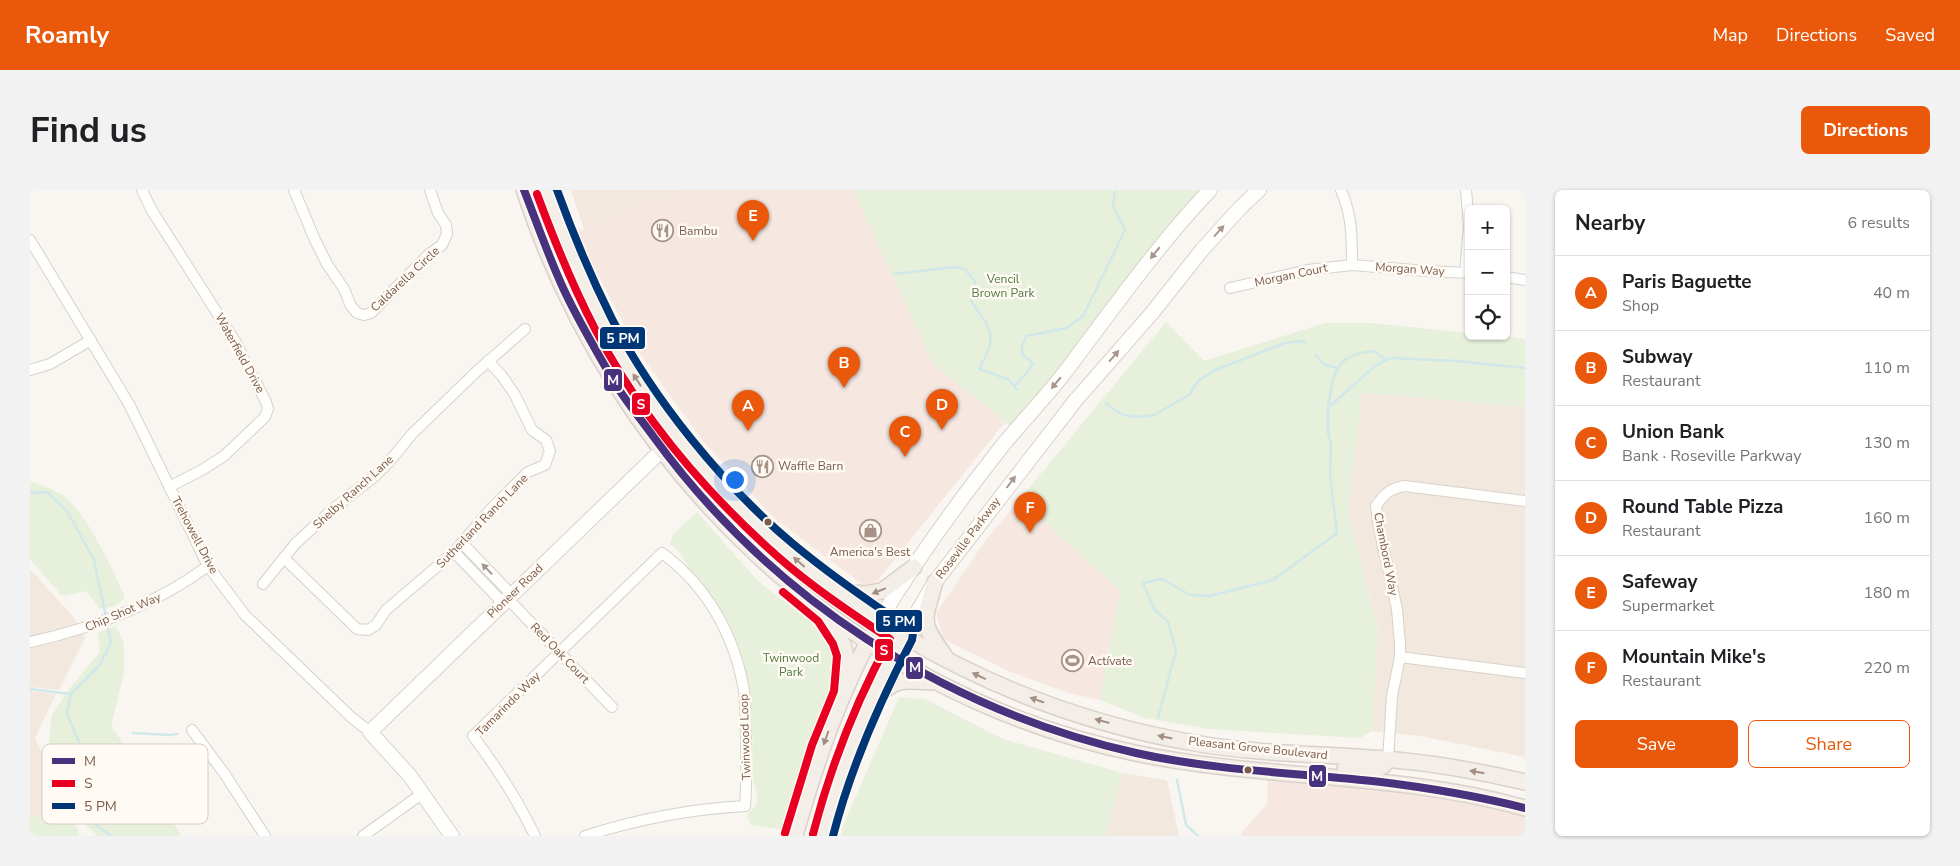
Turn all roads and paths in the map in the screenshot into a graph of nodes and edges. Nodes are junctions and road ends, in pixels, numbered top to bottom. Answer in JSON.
{"nodes":[{"id":1,"x":142,"y":190,"type":"edge"},
{"id":2,"x":294,"y":190,"type":"edge"},
{"id":3,"x":430,"y":190,"type":"edge"},
{"id":4,"x":524,"y":190,"type":"edge"},
{"id":5,"x":546,"y":190,"type":"edge"},
{"id":6,"x":1210,"y":190,"type":"edge"},
{"id":7,"x":1259,"y":190,"type":"edge"},
{"id":8,"x":1341,"y":190,"type":"edge"},
{"id":9,"x":1466,"y":190,"type":"edge"},
{"id":10,"x":30,"y":240,"type":"edge"},
{"id":11,"x":1468,"y":250,"type":"edge"},
{"id":12,"x":1352,"y":265,"type":"junction"},
{"id":13,"x":1465,"y":272,"type":"edge"},
{"id":14,"x":1510,"y":278,"type":"edge"},
{"id":15,"x":1525,"y":280,"type":"edge"},
{"id":16,"x":1230,"y":288,"type":"dead end"},
{"id":17,"x":525,"y":329,"type":"dead end"},
{"id":18,"x":91,"y":340,"type":"junction"},
{"id":19,"x":488,"y":360,"type":"junction"},
{"id":20,"x":30,"y":370,"type":"edge"},
{"id":21,"x":620,"y":392,"type":"junction"},
{"id":22,"x":675,"y":436,"type":"junction"},
{"id":23,"x":661,"y":451,"type":"junction"},
{"id":24,"x":169,"y":487,"type":"junction"},
{"id":25,"x":1525,"y":501,"type":"edge"},
{"id":26,"x":462,"y":543,"type":"junction"},
{"id":27,"x":454,"y":552,"type":"junction"},
{"id":28,"x":284,"y":558,"type":"junction"},
{"id":29,"x":208,"y":566,"type":"junction"},
{"id":30,"x":914,"y":567,"type":"junction"},
{"id":31,"x":935,"y":582,"type":"junction"},
{"id":32,"x":263,"y":584,"type":"dead end"},
{"id":33,"x":837,"y":592,"type":"junction"},
{"id":34,"x":508,"y":599,"type":"junction"},
{"id":35,"x":826,"y":614,"type":"junction"},
{"id":36,"x":879,"y":621,"type":"junction"},
{"id":37,"x":903,"y":636,"type":"junction"},
{"id":38,"x":30,"y":642,"type":"edge"},
{"id":39,"x":868,"y":642,"type":"junction"},
{"id":40,"x":560,"y":653,"type":"junction"},
{"id":41,"x":891,"y":657,"type":"junction"},
{"id":42,"x":1400,"y":657,"type":"junction"},
{"id":43,"x":948,"y":661,"type":"junction"},
{"id":44,"x":1525,"y":673,"type":"edge"},
{"id":45,"x":936,"y":682,"type":"junction"},
{"id":46,"x":844,"y":693,"type":"junction"},
{"id":47,"x":869,"y":704,"type":"junction"},
{"id":48,"x":612,"y":706,"type":"dead end"},
{"id":49,"x":192,"y":730,"type":"dead end"},
{"id":50,"x":370,"y":732,"type":"junction"},
{"id":51,"x":202,"y":744,"type":"edge"},
{"id":52,"x":208,"y":752,"type":"edge"},
{"id":53,"x":1388,"y":760,"type":"junction"},
{"id":54,"x":1286,"y":773,"type":"junction"},
{"id":55,"x":1525,"y":782,"type":"edge"},
{"id":56,"x":423,"y":793,"type":"junction"},
{"id":57,"x":1525,"y":808,"type":"edge"},
{"id":58,"x":265,"y":836,"type":"edge"},
{"id":59,"x":363,"y":836,"type":"edge"},
{"id":60,"x":452,"y":836,"type":"edge"},
{"id":61,"x":535,"y":836,"type":"edge"},
{"id":62,"x":585,"y":836,"type":"edge"},
{"id":63,"x":795,"y":836,"type":"edge"},
{"id":64,"x":823,"y":836,"type":"edge"}],
"edges":[{"from":1,"to":24,"type":"street","name":"Waterfield Drive"},
{"from":2,"to":3,"type":"street","name":"Caldarella Circle"},
{"from":4,"to":21,"type":"main road","name":"Pleasant Grove Boulevard"},
{"from":22,"to":5,"type":"main road","name":"Pleasant Grove Boulevard","one_way":true},
{"from":6,"to":30,"type":"main road","one_way":true},
{"from":31,"to":7,"type":"main road","name":"Roseville Parkway","one_way":true},
{"from":8,"to":12,"type":"street"},
{"from":9,"to":11,"type":"street"},
{"from":10,"to":18,"type":"street","name":"Trehowell Drive"},
{"from":12,"to":13,"type":"street","name":"Morgan Way"},
{"from":12,"to":16,"type":"street","name":"Morgan Court"},
{"from":14,"to":15,"type":"street"},
{"from":17,"to":19,"type":"street","name":"Shelby Ranch Lane"},
{"from":18,"to":20,"type":"street"},
{"from":18,"to":24,"type":"street","name":"Trehowell Drive"},
{"from":19,"to":26,"type":"street","name":"Sutherland Ranch Lane"},
{"from":19,"to":28,"type":"street","name":"Shelby Ranch Lane"},
{"from":21,"to":22,"type":"main road"},
{"from":21,"to":23,"type":"main road","name":"Pleasant Grove Boulevard"},
{"from":33,"to":22,"type":"main road","name":"Pleasant Grove Boulevard","one_way":true},
{"from":23,"to":34,"type":"main road","name":"Pioneer Road"},
{"from":23,"to":35,"type":"main road","name":"Pleasant Grove Boulevard"},
{"from":24,"to":29,"type":"street","name":"Trehowell Drive"},
{"from":25,"to":42,"type":"street","name":"Chambord Way"},
{"from":26,"to":27,"type":"street","name":"Sutherland Ranch Lane"},
{"from":34,"to":26,"type":"street","one_way":true},
{"from":27,"to":28,"type":"street","name":"Sutherland Ranch Lane"},
{"from":27,"to":34,"type":"street"},
{"from":28,"to":32,"type":"street","name":"Shelby Ranch Lane"},
{"from":29,"to":38,"type":"street","name":"Chip Shot Way"},
{"from":29,"to":50,"type":"street","name":"Trehowell Drive"},
{"from":30,"to":33,"type":"main road","one_way":true},
{"from":30,"to":36,"type":"main road"},
{"from":31,"to":37,"type":"main road","name":"Roseville Parkway"},
{"from":31,"to":43,"type":"main road"},
{"from":33,"to":36,"type":"main road","name":"Pleasant Grove Boulevard"},
{"from":34,"to":40,"type":"street","name":"Red Oak Court"},
{"from":34,"to":50,"type":"main road","name":"Pioneer Road"},
{"from":35,"to":39,"type":"main road","name":"Pleasant Grove Boulevard"},
{"from":35,"to":46,"type":"main road"},
{"from":36,"to":37,"type":"main road","name":"Pleasant Grove Boulevard"},
{"from":36,"to":39,"type":"main road"},
{"from":37,"to":41,"type":"main road","name":"Roseville Parkway"},
{"from":37,"to":43,"type":"main road","name":"Pleasant Grove Boulevard"},
{"from":39,"to":41,"type":"main road","name":"Pleasant Grove Boulevard"},
{"from":39,"to":46,"type":"main road"},
{"from":40,"to":48,"type":"street","name":"Red Oak Court"},
{"from":40,"to":61,"type":"street","name":"Tamarindo Way"},
{"from":40,"to":62,"type":"street","name":"Twinwood Loop"},
{"from":41,"to":45,"type":"main road","name":"Pleasant Grove Boulevard"},
{"from":41,"to":47,"type":"main road","name":"Roseville Parkway"},
{"from":42,"to":44,"type":"street"},
{"from":42,"to":53,"type":"street","name":"Chambord Way"},
{"from":53,"to":43,"type":"main road","name":"Pleasant Grove Boulevard","one_way":true},
{"from":45,"to":47,"type":"main road"},
{"from":45,"to":54,"type":"main road","name":"Pleasant Grove Boulevard"},
{"from":46,"to":63,"type":"main road","one_way":true},
{"from":47,"to":64,"type":"main road","name":"Roseville Parkway"},
{"from":49,"to":51,"type":"street"},
{"from":50,"to":56,"type":"main road","name":"Trehowell Drive"},
{"from":52,"to":58,"type":"street"},
{"from":53,"to":54,"type":"main road"},
{"from":55,"to":53,"type":"main road","name":"Pleasant Grove Boulevard","one_way":true},
{"from":54,"to":57,"type":"main road","name":"Pleasant Grove Boulevard"},
{"from":56,"to":59,"type":"street"},
{"from":56,"to":60,"type":"main road","name":"Trehowell Drive"}]}
